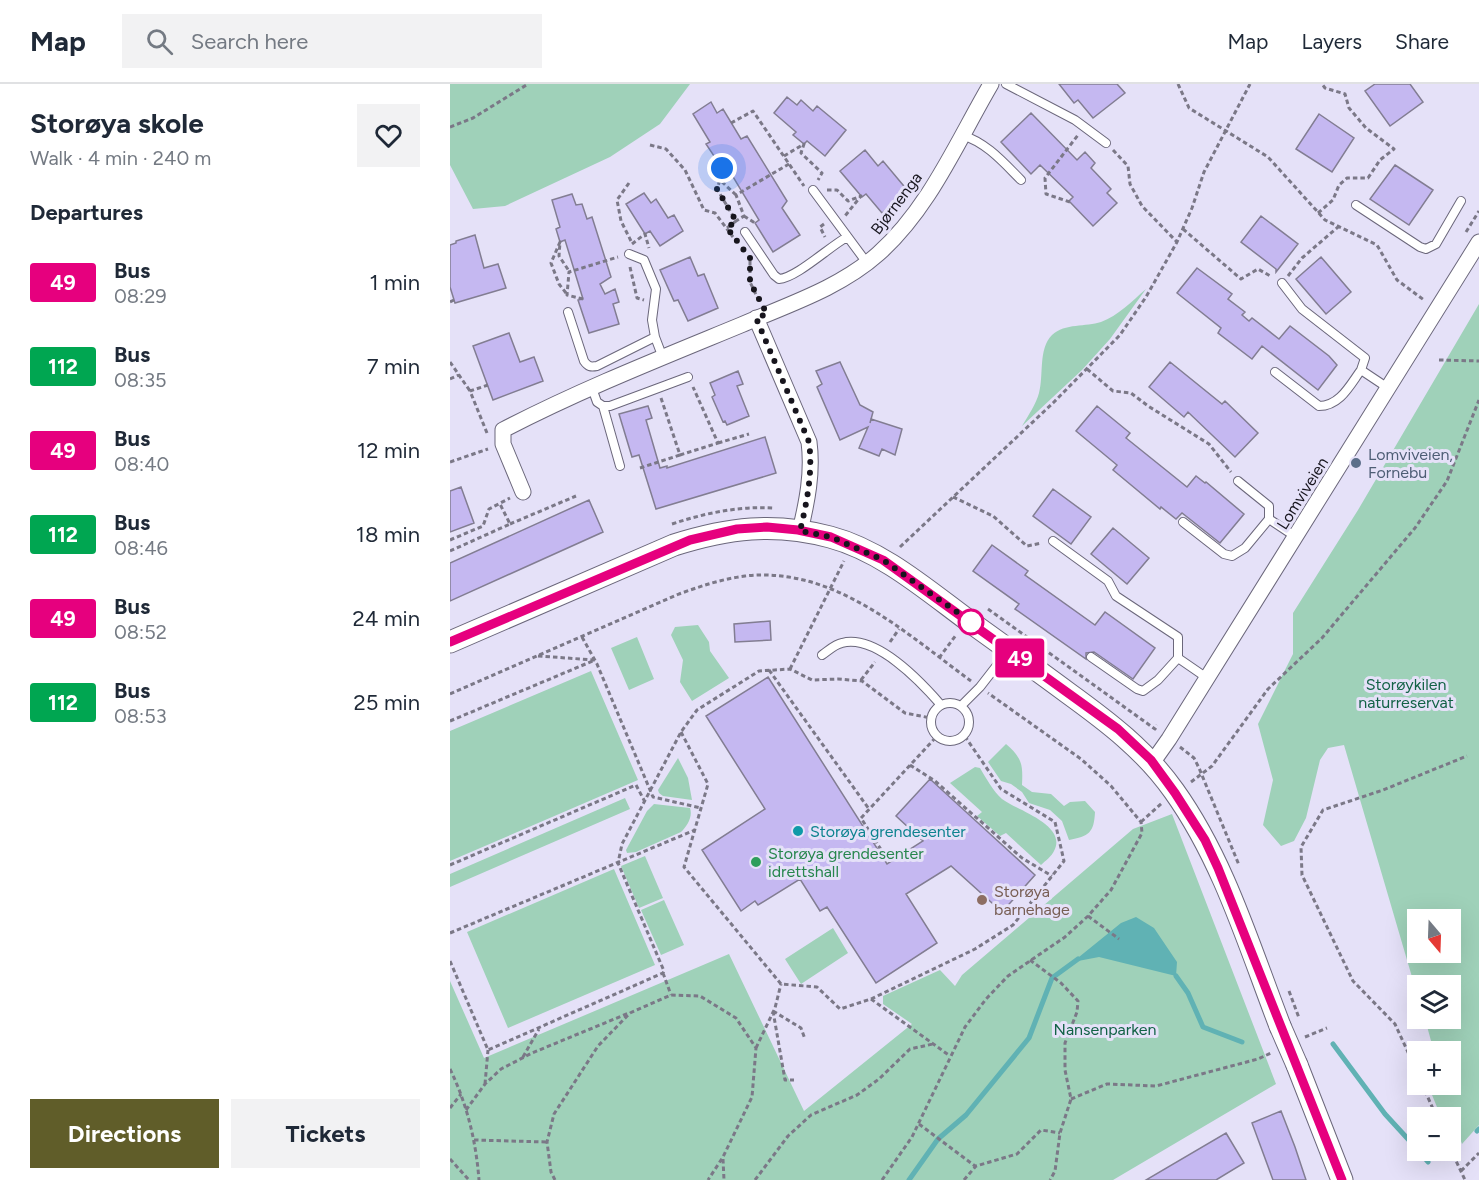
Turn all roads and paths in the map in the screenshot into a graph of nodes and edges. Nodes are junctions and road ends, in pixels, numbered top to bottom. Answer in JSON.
{"nodes":[{"id":1,"x":528,"y":84,"type":"edge"},
{"id":2,"x":1006,"y":84,"type":"edge"},
{"id":3,"x":1178,"y":84,"type":"edge"},
{"id":4,"x":1250,"y":84,"type":"edge"},
{"id":5,"x":1322,"y":84,"type":"edge"},
{"id":6,"x":987,"y":85,"type":"edge"},
{"id":7,"x":731,"y":123,"type":"dead end"},
{"id":8,"x":450,"y":127,"type":"edge"},
{"id":9,"x":1084,"y":127,"type":"junction"},
{"id":10,"x":1224,"y":130,"type":"junction"},
{"id":11,"x":962,"y":135,"type":"junction"},
{"id":12,"x":1106,"y":143,"type":"joint"},
{"id":13,"x":650,"y":145,"type":"dead end"},
{"id":14,"x":783,"y":156,"type":"junction"},
{"id":15,"x":789,"y":164,"type":"junction"},
{"id":16,"x":722,"y":168,"type":"dead end"},
{"id":17,"x":720,"y":180,"type":"junction"},
{"id":18,"x":1021,"y":180,"type":"dead end"},
{"id":19,"x":629,"y":183,"type":"dead end"},
{"id":20,"x":813,"y":190,"type":"junction"},
{"id":21,"x":736,"y":195,"type":"junction"},
{"id":22,"x":1461,"y":201,"type":"dead end"},
{"id":23,"x":1070,"y":202,"type":"dead end"},
{"id":24,"x":1356,"y":205,"type":"dead end"},
{"id":25,"x":1479,"y":211,"type":"edge"},
{"id":26,"x":1318,"y":213,"type":"junction"},
{"id":27,"x":744,"y":216,"type":"junction"},
{"id":28,"x":736,"y":221,"type":"junction"},
{"id":29,"x":755,"y":222,"type":"dead end"},
{"id":30,"x":838,"y":225,"type":"junction"},
{"id":31,"x":1338,"y":226,"type":"junction"},
{"id":32,"x":820,"y":227,"type":"dead end"},
{"id":33,"x":727,"y":228,"type":"junction"},
{"id":34,"x":1183,"y":229,"type":"junction"},
{"id":35,"x":745,"y":232,"type":"dead end"},
{"id":36,"x":825,"y":237,"type":"dead end"},
{"id":37,"x":847,"y":237,"type":"junction"},
{"id":38,"x":1460,"y":241,"type":"dead end"},
{"id":39,"x":1177,"y":242,"type":"junction"},
{"id":40,"x":1479,"y":242,"type":"edge"},
{"id":41,"x":632,"y":243,"type":"dead end"},
{"id":42,"x":738,"y":243,"type":"dead end"},
{"id":43,"x":628,"y":254,"type":"junction"},
{"id":44,"x":750,"y":258,"type":"dead end"},
{"id":45,"x":867,"y":263,"type":"junction"},
{"id":46,"x":569,"y":272,"type":"junction"},
{"id":47,"x":1282,"y":283,"type":"junction"},
{"id":48,"x":567,"y":295,"type":"junction"},
{"id":49,"x":583,"y":299,"type":"dead end"},
{"id":50,"x":1424,"y":300,"type":"dead end"},
{"id":51,"x":654,"y":304,"type":"junction"},
{"id":52,"x":568,"y":312,"type":"dead end"},
{"id":53,"x":761,"y":316,"type":"junction"},
{"id":54,"x":655,"y":337,"type":"junction"},
{"id":55,"x":663,"y":358,"type":"junction"},
{"id":56,"x":1439,"y":360,"type":"dead end"},
{"id":57,"x":1479,"y":361,"type":"edge"},
{"id":58,"x":450,"y":362,"type":"edge"},
{"id":59,"x":1088,"y":369,"type":"junction"},
{"id":60,"x":1361,"y":370,"type":"junction"},
{"id":61,"x":1275,"y":372,"type":"dead end"},
{"id":62,"x":459,"y":375,"type":"junction"},
{"id":63,"x":688,"y":377,"type":"joint"},
{"id":64,"x":450,"y":379,"type":"edge"},
{"id":65,"x":488,"y":385,"type":"dead end"},
{"id":66,"x":592,"y":388,"type":"junction"},
{"id":67,"x":658,"y":388,"type":"junction"},
{"id":68,"x":1388,"y":388,"type":"junction"},
{"id":69,"x":470,"y":391,"type":"junction"},
{"id":70,"x":1479,"y":400,"type":"edge"},
{"id":71,"x":603,"y":406,"type":"junction"},
{"id":72,"x":749,"y":434,"type":"dead end"},
{"id":73,"x":503,"y":437,"type":"junction"},
{"id":74,"x":718,"y":443,"type":"junction"},
{"id":75,"x":680,"y":455,"type":"junction"},
{"id":76,"x":450,"y":462,"type":"edge"},
{"id":77,"x":620,"y":466,"type":"dead end"},
{"id":78,"x":640,"y":468,"type":"dead end"},
{"id":79,"x":1238,"y":481,"type":"joint"},
{"id":80,"x":523,"y":492,"type":"joint"},
{"id":81,"x":576,"y":496,"type":"dead end"},
{"id":82,"x":953,"y":497,"type":"junction"},
{"id":83,"x":500,"y":504,"type":"junction"},
{"id":84,"x":776,"y":508,"type":"dead end"},
{"id":85,"x":1269,"y":519,"type":"junction"},
{"id":86,"x":1183,"y":522,"type":"dead end"},
{"id":87,"x":510,"y":525,"type":"junction"},
{"id":88,"x":668,"y":526,"type":"dead end"},
{"id":89,"x":800,"y":531,"type":"junction"},
{"id":90,"x":1296,"y":537,"type":"junction"},
{"id":91,"x":450,"y":540,"type":"edge"},
{"id":92,"x":1053,"y":541,"type":"joint"},
{"id":93,"x":895,"y":544,"type":"dead end"},
{"id":94,"x":450,"y":551,"type":"edge"},
{"id":95,"x":830,"y":587,"type":"junction"},
{"id":96,"x":985,"y":608,"type":"dead end"},
{"id":97,"x":957,"y":633,"type":"dead end"},
{"id":98,"x":582,"y":637,"type":"junction"},
{"id":99,"x":450,"y":642,"type":"edge"},
{"id":100,"x":1009,"y":649,"type":"junction"},
{"id":101,"x":822,"y":655,"type":"dead end"},
{"id":102,"x":537,"y":656,"type":"junction"},
{"id":103,"x":1091,"y":657,"type":"dead end"},
{"id":104,"x":939,"y":658,"type":"junction"},
{"id":105,"x":1178,"y":658,"type":"junction"},
{"id":106,"x":595,"y":660,"type":"junction"},
{"id":107,"x":789,"y":669,"type":"junction"},
{"id":108,"x":769,"y":670,"type":"junction"},
{"id":109,"x":1207,"y":678,"type":"junction"},
{"id":110,"x":980,"y":687,"type":"junction"},
{"id":111,"x":450,"y":694,"type":"edge"},
{"id":112,"x":941,"y":705,"type":"junction"},
{"id":113,"x":961,"y":706,"type":"junction"},
{"id":114,"x":931,"y":718,"type":"junction"},
{"id":115,"x":1161,"y":719,"type":"dead end"},
{"id":116,"x":450,"y":721,"type":"edge"},
{"id":117,"x":681,"y":732,"type":"junction"},
{"id":118,"x":964,"y":735,"type":"junction"},
{"id":119,"x":937,"y":736,"type":"junction"},
{"id":120,"x":1176,"y":744,"type":"dead end"},
{"id":121,"x":1467,"y":756,"type":"dead end"},
{"id":122,"x":1151,"y":760,"type":"junction"},
{"id":123,"x":910,"y":765,"type":"junction"},
{"id":124,"x":1202,"y":774,"type":"junction"},
{"id":125,"x":1189,"y":783,"type":"dead end"},
{"id":126,"x":651,"y":792,"type":"junction"},
{"id":127,"x":1169,"y":798,"type":"dead end"},
{"id":128,"x":645,"y":802,"type":"junction"},
{"id":129,"x":701,"y":808,"type":"junction"},
{"id":130,"x":869,"y":809,"type":"junction"},
{"id":131,"x":1142,"y":822,"type":"junction"},
{"id":132,"x":695,"y":830,"type":"junction"},
{"id":133,"x":885,"y":856,"type":"dead end"},
{"id":134,"x":618,"y":863,"type":"junction"},
{"id":135,"x":450,"y":865,"type":"edge"},
{"id":136,"x":1052,"y":876,"type":"junction"},
{"id":137,"x":1088,"y":916,"type":"junction"},
{"id":138,"x":450,"y":933,"type":"edge"},
{"id":139,"x":1119,"y":939,"type":"dead end"},
{"id":140,"x":1030,"y":960,"type":"junction"},
{"id":141,"x":450,"y":961,"type":"edge"},
{"id":142,"x":663,"y":973,"type":"junction"},
{"id":143,"x":781,"y":984,"type":"junction"},
{"id":144,"x":671,"y":995,"type":"junction"},
{"id":145,"x":871,"y":999,"type":"junction"},
{"id":146,"x":773,"y":1011,"type":"junction"},
{"id":147,"x":630,"y":1013,"type":"junction"},
{"id":148,"x":540,"y":1028,"type":"junction"},
{"id":149,"x":1327,"y":1028,"type":"dead end"},
{"id":150,"x":805,"y":1040,"type":"dead end"},
{"id":151,"x":1297,"y":1041,"type":"dead end"},
{"id":152,"x":933,"y":1044,"type":"junction"},
{"id":153,"x":756,"y":1048,"type":"junction"},
{"id":154,"x":488,"y":1050,"type":"junction"},
{"id":155,"x":1278,"y":1050,"type":"dead end"},
{"id":156,"x":1407,"y":1050,"type":"edge"},
{"id":157,"x":950,"y":1056,"type":"junction"},
{"id":158,"x":522,"y":1059,"type":"junction"},
{"id":159,"x":450,"y":1069,"type":"edge"},
{"id":160,"x":794,"y":1080,"type":"dead end"},
{"id":161,"x":485,"y":1084,"type":"junction"},
{"id":162,"x":461,"y":1094,"type":"junction"},
{"id":163,"x":1071,"y":1099,"type":"junction"},
{"id":164,"x":450,"y":1108,"type":"edge"},
{"id":165,"x":466,"y":1110,"type":"junction"},
{"id":166,"x":919,"y":1124,"type":"junction"},
{"id":167,"x":1060,"y":1133,"type":"junction"},
{"id":168,"x":474,"y":1140,"type":"junction"},
{"id":169,"x":547,"y":1142,"type":"junction"},
{"id":170,"x":1479,"y":1153,"type":"edge"},
{"id":171,"x":723,"y":1157,"type":"junction"},
{"id":172,"x":450,"y":1159,"type":"edge"},
{"id":173,"x":1456,"y":1161,"type":"edge"},
{"id":174,"x":976,"y":1166,"type":"junction"},
{"id":175,"x":1461,"y":1171,"type":"junction"},
{"id":176,"x":470,"y":1180,"type":"edge"},
{"id":177,"x":479,"y":1180,"type":"edge"},
{"id":178,"x":555,"y":1180,"type":"edge"},
{"id":179,"x":708,"y":1180,"type":"edge"},
{"id":180,"x":724,"y":1180,"type":"edge"},
{"id":181,"x":755,"y":1180,"type":"edge"},
{"id":182,"x":882,"y":1180,"type":"edge"},
{"id":183,"x":964,"y":1180,"type":"edge"},
{"id":184,"x":1050,"y":1180,"type":"edge"},
{"id":185,"x":1342,"y":1180,"type":"edge"},
{"id":186,"x":1465,"y":1180,"type":"edge"}],
"edges":[{"from":1,"to":8,"type":"path"},
{"from":2,"to":9,"type":"lane"},
{"from":3,"to":10,"type":"path"},
{"from":4,"to":10,"type":"path"},
{"from":5,"to":26,"type":"path"},
{"from":6,"to":11,"type":"street","name":"Bjørnenga"},
{"from":7,"to":14,"type":"path"},
{"from":9,"to":12,"type":"lane"},
{"from":9,"to":23,"type":"path"},
{"from":10,"to":26,"type":"path"},
{"from":10,"to":34,"type":"path"},
{"from":11,"to":18,"type":"lane"},
{"from":11,"to":45,"type":"street","name":"Bjørnenga"},
{"from":12,"to":39,"type":"path"},
{"from":13,"to":33,"type":"path"},
{"from":14,"to":15,"type":"path"},
{"from":14,"to":20,"type":"path"},
{"from":15,"to":20,"type":"path"},
{"from":15,"to":21,"type":"path"},
{"from":16,"to":17,"type":"path"},
{"from":17,"to":21,"type":"path"},
{"from":17,"to":28,"type":"path"},
{"from":19,"to":41,"type":"path"},
{"from":20,"to":30,"type":"lane"},
{"from":20,"to":30,"type":"path"},
{"from":21,"to":27,"type":"path"},
{"from":22,"to":24,"type":"lane"},
{"from":25,"to":38,"type":"path"},
{"from":26,"to":31,"type":"path"},
{"from":27,"to":28,"type":"path"},
{"from":27,"to":29,"type":"path"},
{"from":28,"to":33,"type":"path"},
{"from":30,"to":37,"type":"lane"},
{"from":31,"to":47,"type":"path"},
{"from":31,"to":50,"type":"path"},
{"from":32,"to":36,"type":"path"},
{"from":33,"to":42,"type":"path"},
{"from":34,"to":39,"type":"path"},
{"from":34,"to":47,"type":"path"},
{"from":35,"to":37,"type":"lane"},
{"from":37,"to":45,"type":"lane"},
{"from":39,"to":59,"type":"path"},
{"from":40,"to":68,"type":"street","name":"Lomviveien"},
{"from":43,"to":46,"type":"path"},
{"from":43,"to":51,"type":"path"},
{"from":43,"to":51,"type":"lane"},
{"from":44,"to":53,"type":"path"},
{"from":45,"to":53,"type":"street","name":"Bjørnenga"},
{"from":46,"to":48,"type":"path"},
{"from":46,"to":48,"type":"path"},
{"from":47,"to":60,"type":"lane"},
{"from":48,"to":49,"type":"path"},
{"from":51,"to":54,"type":"lane"},
{"from":52,"to":54,"type":"lane"},
{"from":53,"to":55,"type":"street","name":"Bjørnenga"},
{"from":53,"to":89,"type":"street"},
{"from":54,"to":55,"type":"lane"},
{"from":55,"to":66,"type":"street","name":"Bjørnenga"},
{"from":56,"to":57,"type":"path"},
{"from":58,"to":62,"type":"path"},
{"from":59,"to":79,"type":"path"},
{"from":59,"to":82,"type":"path"},
{"from":60,"to":61,"type":"lane"},
{"from":60,"to":68,"type":"lane"},
{"from":62,"to":64,"type":"path"},
{"from":62,"to":69,"type":"path"},
{"from":63,"to":67,"type":"lane"},
{"from":63,"to":74,"type":"path"},
{"from":65,"to":69,"type":"path"},
{"from":66,"to":71,"type":"lane"},
{"from":66,"to":73,"type":"street","name":"Bjørnenga"},
{"from":67,"to":71,"type":"lane"},
{"from":67,"to":75,"type":"path"},
{"from":68,"to":90,"type":"street","name":"Lomviveien"},
{"from":69,"to":73,"type":"path"},
{"from":70,"to":124,"type":"path"},
{"from":71,"to":77,"type":"lane"},
{"from":72,"to":74,"type":"path"},
{"from":73,"to":76,"type":"path"},
{"from":73,"to":80,"type":"street"},
{"from":74,"to":75,"type":"path"},
{"from":75,"to":78,"type":"path"},
{"from":79,"to":85,"type":"lane"},
{"from":80,"to":83,"type":"path"},
{"from":81,"to":87,"type":"path"},
{"from":82,"to":92,"type":"path"},
{"from":82,"to":93,"type":"path"},
{"from":83,"to":87,"type":"path"},
{"from":83,"to":91,"type":"path"},
{"from":84,"to":88,"type":"path"},
{"from":85,"to":86,"type":"lane"},
{"from":85,"to":90,"type":"lane"},
{"from":87,"to":94,"type":"path"},
{"from":89,"to":99,"type":"street"},
{"from":89,"to":100,"type":"street"},
{"from":90,"to":109,"type":"street","name":"Lomviveien"},
{"from":92,"to":105,"type":"lane"},
{"from":95,"to":98,"type":"path"},
{"from":95,"to":104,"type":"path"},
{"from":95,"to":107,"type":"path"},
{"from":96,"to":115,"type":"path"},
{"from":97,"to":104,"type":"path"},
{"from":98,"to":102,"type":"path"},
{"from":98,"to":106,"type":"path"},
{"from":100,"to":110,"type":"lane"},
{"from":100,"to":122,"type":"street"},
{"from":101,"to":112,"type":"lane"},
{"from":102,"to":106,"type":"path"},
{"from":102,"to":111,"type":"path"},
{"from":103,"to":105,"type":"lane"},
{"from":104,"to":110,"type":"path"},
{"from":105,"to":109,"type":"lane"},
{"from":106,"to":116,"type":"path"},
{"from":106,"to":126,"type":"path"},
{"from":107,"to":108,"type":"path"},
{"from":107,"to":114,"type":"path"},
{"from":108,"to":117,"type":"path"},
{"from":108,"to":130,"type":"path"},
{"from":109,"to":122,"type":"street","name":"Lomviveien"},
{"from":110,"to":113,"type":"lane"},
{"from":110,"to":131,"type":"path"},
{"from":112,"to":113,"type":"lane"},
{"from":112,"to":114,"type":"lane"},
{"from":113,"to":118,"type":"lane"},
{"from":114,"to":119,"type":"lane"},
{"from":117,"to":126,"type":"path"},
{"from":117,"to":129,"type":"path"},
{"from":118,"to":119,"type":"lane"},
{"from":118,"to":136,"type":"path"},
{"from":119,"to":123,"type":"path"},
{"from":120,"to":124,"type":"path"},
{"from":121,"to":156,"type":"path"},
{"from":122,"to":185,"type":"street","bridge":true},
{"from":123,"to":130,"type":"path"},
{"from":123,"to":136,"type":"path"},
{"from":124,"to":125,"type":"path"},
{"from":126,"to":128,"type":"path"},
{"from":126,"to":129,"type":"path"},
{"from":127,"to":131,"type":"path"},
{"from":128,"to":134,"type":"path"},
{"from":128,"to":135,"type":"path"},
{"from":129,"to":132,"type":"path"},
{"from":130,"to":133,"type":"path"},
{"from":131,"to":137,"type":"path"},
{"from":132,"to":134,"type":"path"},
{"from":132,"to":143,"type":"path"},
{"from":134,"to":138,"type":"path"},
{"from":134,"to":142,"type":"path"},
{"from":136,"to":145,"type":"path"},
{"from":137,"to":139,"type":"path"},
{"from":137,"to":140,"type":"path"},
{"from":140,"to":157,"type":"path"},
{"from":140,"to":163,"type":"path"},
{"from":141,"to":154,"type":"path"},
{"from":142,"to":144,"type":"path"},
{"from":142,"to":148,"type":"path"},
{"from":143,"to":145,"type":"path"},
{"from":143,"to":146,"type":"path"},
{"from":144,"to":147,"type":"path"},
{"from":144,"to":153,"type":"path"},
{"from":145,"to":152,"type":"path"},
{"from":146,"to":150,"type":"path"},
{"from":146,"to":153,"type":"path"},
{"from":146,"to":160,"type":"path"},
{"from":147,"to":158,"type":"path"},
{"from":147,"to":169,"type":"path"},
{"from":148,"to":154,"type":"path"},
{"from":148,"to":158,"type":"path"},
{"from":149,"to":151,"type":"path"},
{"from":152,"to":157,"type":"path"},
{"from":152,"to":181,"type":"path"},
{"from":153,"to":171,"type":"path"},
{"from":154,"to":161,"type":"path"},
{"from":155,"to":163,"type":"path"},
{"from":157,"to":166,"type":"path"},
{"from":158,"to":161,"type":"path"},
{"from":159,"to":162,"type":"path"},
{"from":161,"to":165,"type":"path"},
{"from":162,"to":164,"type":"path"},
{"from":162,"to":165,"type":"path"},
{"from":163,"to":167,"type":"path"},
{"from":165,"to":168,"type":"path"},
{"from":166,"to":174,"type":"path"},
{"from":166,"to":182,"type":"path"},
{"from":167,"to":174,"type":"path"},
{"from":167,"to":184,"type":"path"},
{"from":168,"to":169,"type":"path"},
{"from":168,"to":177,"type":"path"},
{"from":169,"to":178,"type":"path"},
{"from":170,"to":175,"type":"path"},
{"from":171,"to":179,"type":"path"},
{"from":171,"to":180,"type":"path"},
{"from":172,"to":176,"type":"path"},
{"from":173,"to":175,"type":"path"},
{"from":174,"to":183,"type":"path"},
{"from":175,"to":186,"type":"path"}]}
